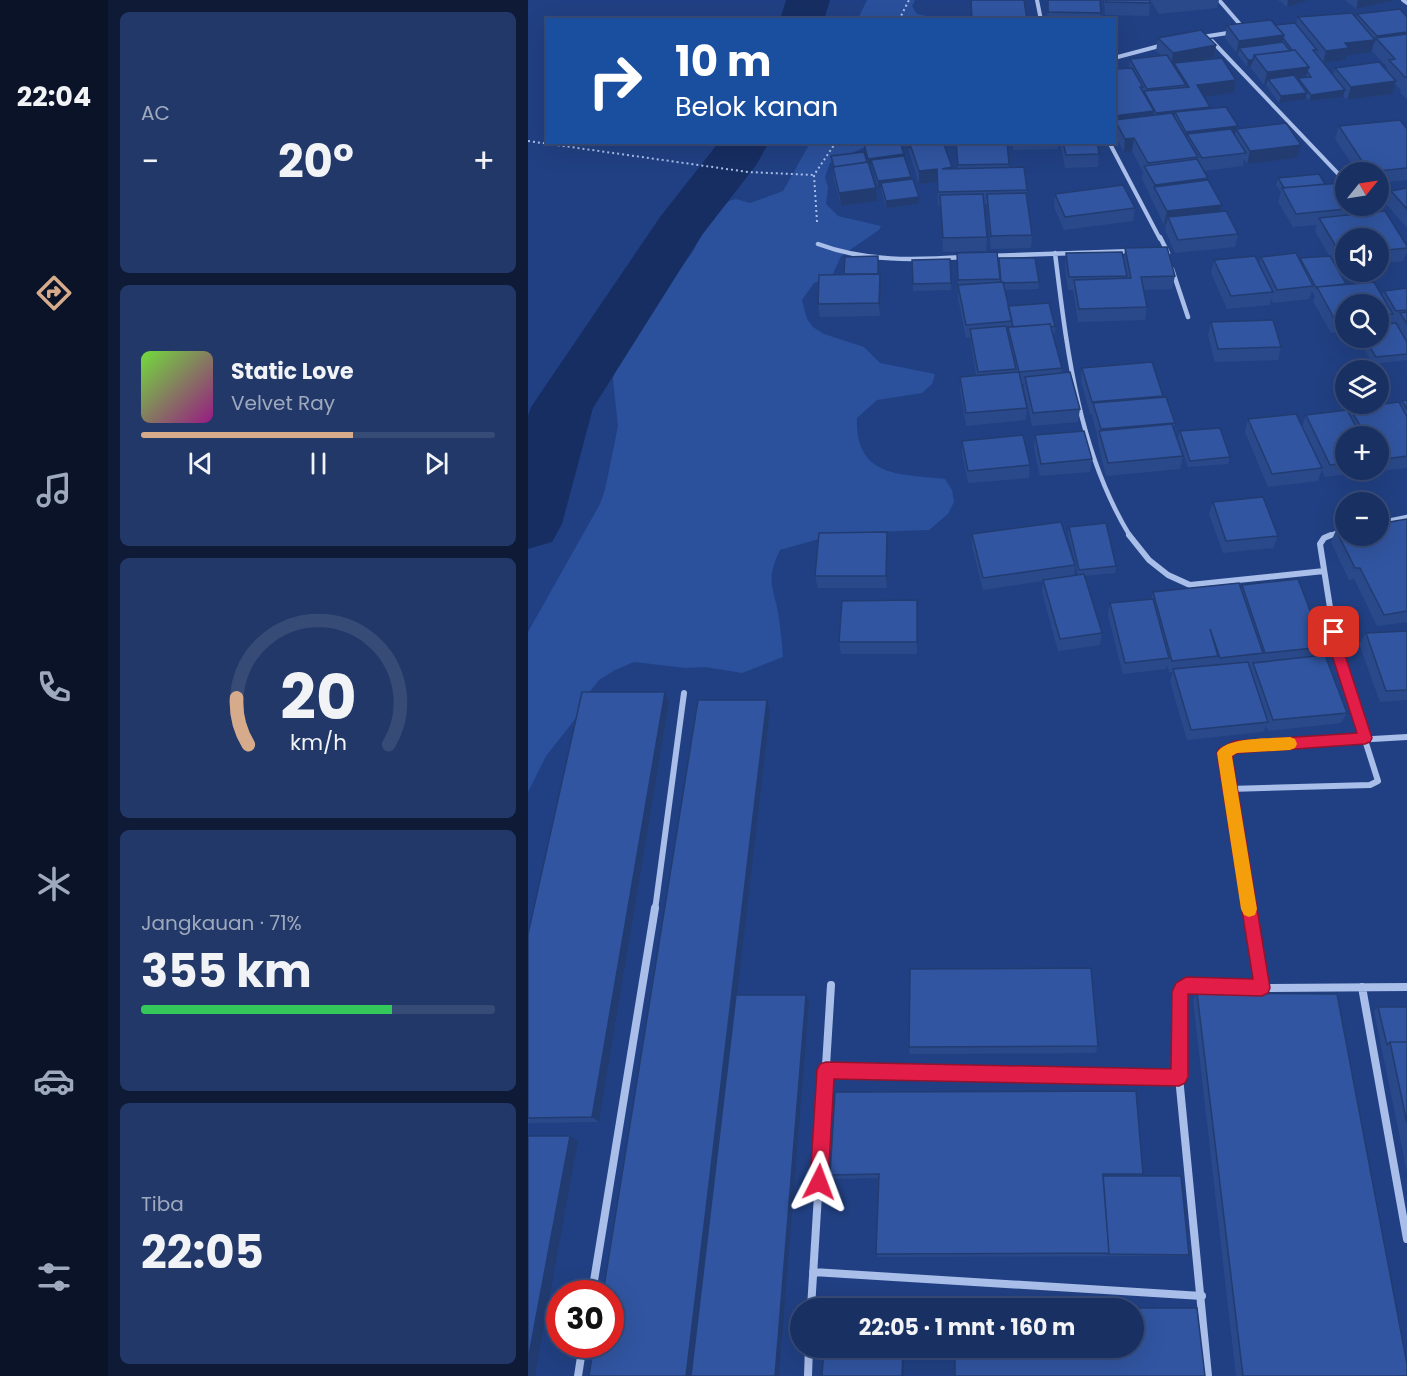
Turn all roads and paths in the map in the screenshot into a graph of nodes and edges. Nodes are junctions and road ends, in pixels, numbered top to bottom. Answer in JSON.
{"nodes":[{"id":1,"x":909,"y":0,"type":"edge"},
{"id":2,"x":1037,"y":0,"type":"edge"},
{"id":3,"x":1219,"y":0,"type":"edge"},
{"id":4,"x":1403,"y":0,"type":"edge"},
{"id":5,"x":1407,"y":3,"type":"edge"},
{"id":6,"x":900,"y":18,"type":"edge"},
{"id":7,"x":1041,"y":18,"type":"edge"},
{"id":8,"x":1208,"y":36,"type":"junction"},
{"id":9,"x":1196,"y":39,"type":"edge"},
{"id":10,"x":1174,"y":43,"type":"edge"},
{"id":11,"x":1116,"y":58,"type":"edge"},
{"id":12,"x":528,"y":141,"type":"edge"},
{"id":13,"x":546,"y":144,"type":"edge"},
{"id":14,"x":549,"y":144,"type":"edge"},
{"id":15,"x":835,"y":144,"type":"edge"},
{"id":16,"x":1110,"y":144,"type":"edge"},
{"id":17,"x":1335,"y":170,"type":"edge"},
{"id":18,"x":814,"y":175,"type":"junction"},
{"id":19,"x":1378,"y":216,"type":"edge"},
{"id":20,"x":1383,"y":221,"type":"edge"},
{"id":21,"x":818,"y":244,"type":"joint"},
{"id":22,"x":1144,"y":250,"type":"edge"},
{"id":23,"x":1155,"y":250,"type":"edge"},
{"id":24,"x":1167,"y":250,"type":"junction"},
{"id":25,"x":1055,"y":253,"type":"junction"},
{"id":26,"x":985,"y":256,"type":"edge"},
{"id":27,"x":974,"y":257,"type":"edge"},
{"id":28,"x":1188,"y":317,"type":"dead end"},
{"id":29,"x":1407,"y":517,"type":"edge"},
{"id":30,"x":1389,"y":521,"type":"edge"},
{"id":31,"x":1335,"y":534,"type":"edge"},
{"id":32,"x":1324,"y":571,"type":"junction"},
{"id":33,"x":684,"y":693,"type":"dead end"},
{"id":34,"x":1407,"y":737,"type":"edge"},
{"id":35,"x":1365,"y":738,"type":"junction"},
{"id":36,"x":1229,"y":789,"type":"junction"},
{"id":37,"x":831,"y":985,"type":"dead end"},
{"id":38,"x":1362,"y":987,"type":"junction"},
{"id":39,"x":1407,"y":987,"type":"edge"},
{"id":40,"x":1262,"y":988,"type":"junction"},
{"id":41,"x":826,"y":1070,"type":"junction"},
{"id":42,"x":1179,"y":1077,"type":"junction"},
{"id":43,"x":1407,"y":1239,"type":"edge"},
{"id":44,"x":813,"y":1272,"type":"junction"},
{"id":45,"x":594,"y":1280,"type":"edge"},
{"id":46,"x":1202,"y":1296,"type":"junction"},
{"id":47,"x":812,"y":1298,"type":"edge"},
{"id":48,"x":581,"y":1358,"type":"edge"},
{"id":49,"x":809,"y":1358,"type":"edge"},
{"id":50,"x":578,"y":1376,"type":"edge"},
{"id":51,"x":808,"y":1376,"type":"edge"},
{"id":52,"x":1208,"y":1376,"type":"edge"}],
"edges":[{"from":1,"to":6,"type":"path"},
{"from":2,"to":7,"type":"street"},
{"from":3,"to":8,"type":"street"},
{"from":4,"to":5,"type":"street"},
{"from":8,"to":9,"type":"street"},
{"from":8,"to":17,"type":"street"},
{"from":10,"to":11,"type":"street"},
{"from":12,"to":13,"type":"path"},
{"from":14,"to":18,"type":"path"},
{"from":15,"to":18,"type":"path"},
{"from":16,"to":24,"type":"street"},
{"from":18,"to":21,"type":"path"},
{"from":19,"to":20,"type":"street"},
{"from":21,"to":27,"type":"street"},
{"from":22,"to":25,"type":"street"},
{"from":23,"to":24,"type":"street"},
{"from":24,"to":28,"type":"street"},
{"from":25,"to":26,"type":"street"},
{"from":25,"to":32,"type":"street"},
{"from":29,"to":30,"type":"street"},
{"from":31,"to":32,"type":"street"},
{"from":32,"to":35,"type":"street"},
{"from":33,"to":45,"type":"street"},
{"from":34,"to":35,"type":"street"},
{"from":35,"to":36,"type":"street"},
{"from":35,"to":36,"type":"street"},
{"from":36,"to":40,"type":"street"},
{"from":37,"to":41,"type":"street"},
{"from":38,"to":39,"type":"street"},
{"from":38,"to":40,"type":"street"},
{"from":38,"to":43,"type":"street"},
{"from":40,"to":42,"type":"street"},
{"from":41,"to":42,"type":"street"},
{"from":41,"to":44,"type":"street"},
{"from":42,"to":46,"type":"street"},
{"from":44,"to":46,"type":"street"},
{"from":44,"to":47,"type":"street"},
{"from":46,"to":52,"type":"street"},
{"from":48,"to":50,"type":"street"},
{"from":49,"to":51,"type":"street"}]}
